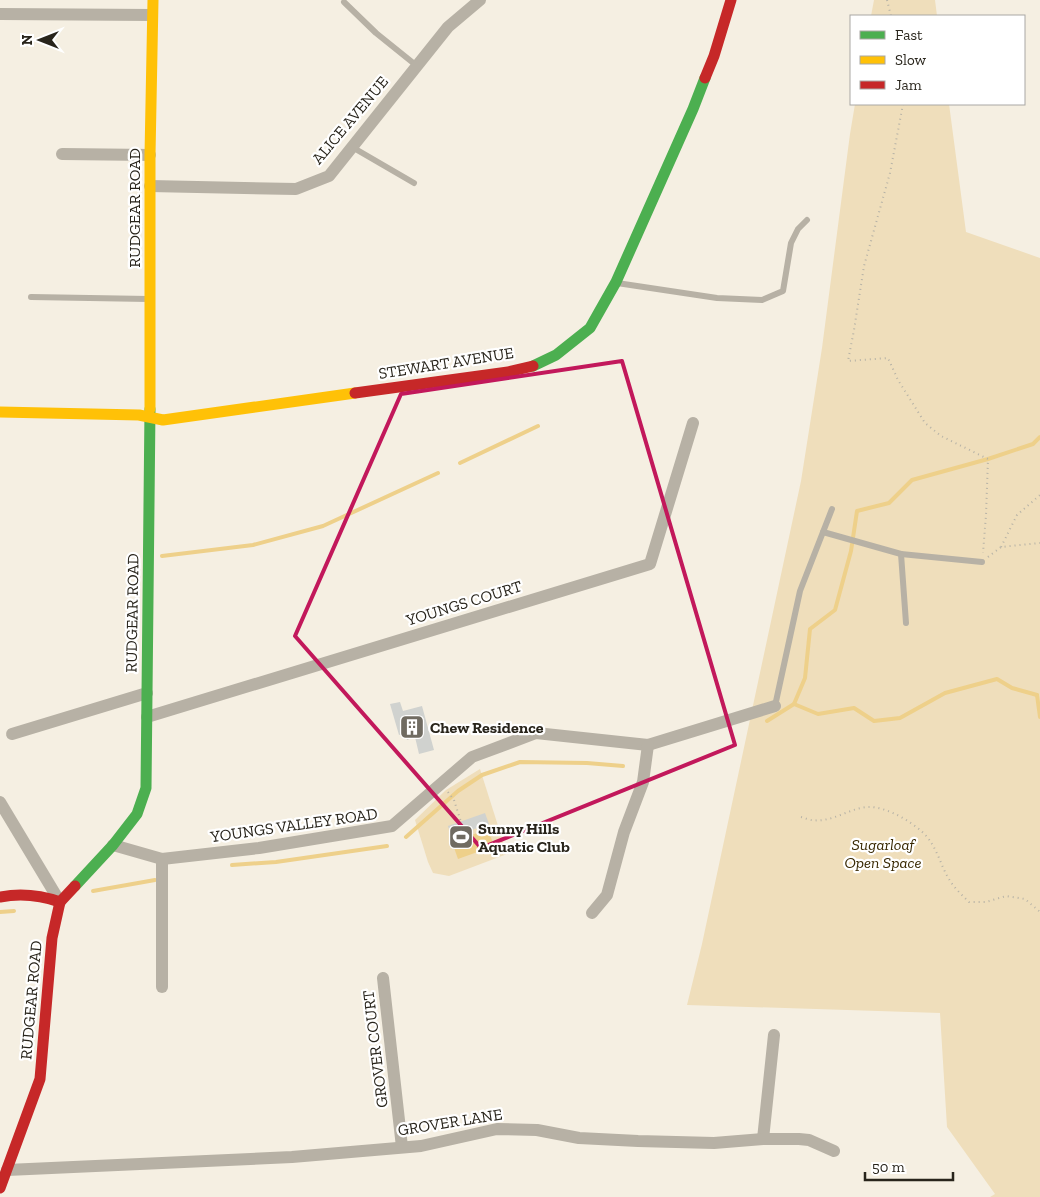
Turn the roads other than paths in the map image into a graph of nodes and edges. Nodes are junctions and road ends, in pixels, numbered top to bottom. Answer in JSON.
{"nodes":[{"id":1,"x":153,"y":0,"type":"edge"},
{"id":2,"x":480,"y":0,"type":"edge"},
{"id":3,"x":731,"y":0,"type":"edge"},
{"id":4,"x":344,"y":2,"type":"dead end"},
{"id":5,"x":0,"y":14,"type":"edge"},
{"id":6,"x":152,"y":14,"type":"junction"},
{"id":7,"x":417,"y":66,"type":"junction"},
{"id":8,"x":352,"y":147,"type":"junction"},
{"id":9,"x":62,"y":154,"type":"dead end"},
{"id":10,"x":150,"y":155,"type":"junction"},
{"id":11,"x":414,"y":183,"type":"dead end"},
{"id":12,"x":150,"y":186,"type":"junction"},
{"id":13,"x":807,"y":220,"type":"dead end"},
{"id":14,"x":616,"y":282,"type":"junction"},
{"id":15,"x":31,"y":297,"type":"dead end"},
{"id":16,"x":150,"y":299,"type":"junction"},
{"id":17,"x":0,"y":412,"type":"edge"},
{"id":18,"x":150,"y":417,"type":"junction"},
{"id":19,"x":693,"y":423,"type":"dead end"},
{"id":20,"x":832,"y":509,"type":"dead end"},
{"id":21,"x":823,"y":532,"type":"junction"},
{"id":22,"x":901,"y":554,"type":"junction"},
{"id":23,"x":982,"y":562,"type":"road end"},
{"id":24,"x":906,"y":623,"type":"dead end"},
{"id":25,"x":147,"y":693,"type":"junction"},
{"id":26,"x":775,"y":706,"type":"joint"},
{"id":27,"x":147,"y":717,"type":"junction"},
{"id":28,"x":12,"y":734,"type":"dead end"},
{"id":29,"x":648,"y":745,"type":"junction"},
{"id":30,"x":0,"y":802,"type":"edge"},
{"id":31,"x":113,"y":846,"type":"junction"},
{"id":32,"x":162,"y":859,"type":"junction"},
{"id":33,"x":0,"y":897,"type":"edge"},
{"id":34,"x":60,"y":902,"type":"junction"},
{"id":35,"x":592,"y":913,"type":"dead end"},
{"id":36,"x":383,"y":978,"type":"dead end"},
{"id":37,"x":162,"y":987,"type":"dead end"},
{"id":38,"x":774,"y":1035,"type":"dead end"},
{"id":39,"x":762,"y":1139,"type":"junction"},
{"id":40,"x":402,"y":1147,"type":"junction"},
{"id":41,"x":834,"y":1151,"type":"dead end"},
{"id":42,"x":7,"y":1170,"type":"junction"},
{"id":43,"x":0,"y":1188,"type":"edge"}],
"edges":[{"from":1,"to":6,"type":"street","name":"RUDGEAR ROAD"},
{"from":2,"to":7,"type":"street","name":"ALICE AVENUE"},
{"from":3,"to":14,"type":"street","name":"STEWART AVENUE"},
{"from":4,"to":7,"type":"lane"},
{"from":5,"to":6,"type":"street"},
{"from":6,"to":10,"type":"street","name":"RUDGEAR ROAD"},
{"from":7,"to":8,"type":"street","name":"ALICE AVENUE"},
{"from":8,"to":11,"type":"lane"},
{"from":8,"to":12,"type":"street","name":"ALICE AVENUE"},
{"from":9,"to":10,"type":"street"},
{"from":10,"to":12,"type":"street","name":"RUDGEAR ROAD"},
{"from":12,"to":16,"type":"street","name":"RUDGEAR ROAD"},
{"from":13,"to":14,"type":"lane"},
{"from":14,"to":18,"type":"street","name":"STEWART AVENUE"},
{"from":15,"to":16,"type":"lane"},
{"from":16,"to":18,"type":"street","name":"RUDGEAR ROAD"},
{"from":17,"to":18,"type":"street","name":"STEWART AVENUE"},
{"from":18,"to":25,"type":"street","name":"RUDGEAR ROAD"},
{"from":19,"to":27,"type":"street","name":"YOUNGS COURT"},
{"from":20,"to":21,"type":"lane"},
{"from":21,"to":22,"type":"lane"},
{"from":21,"to":26,"type":"lane"},
{"from":22,"to":23,"type":"lane"},
{"from":22,"to":24,"type":"lane"},
{"from":25,"to":27,"type":"street","name":"RUDGEAR ROAD"},
{"from":25,"to":28,"type":"street"},
{"from":26,"to":29,"type":"street","name":"YOUNGS VALLEY ROAD"},
{"from":27,"to":31,"type":"street","name":"RUDGEAR ROAD"},
{"from":29,"to":32,"type":"street","name":"YOUNGS VALLEY ROAD"},
{"from":29,"to":35,"type":"street"},
{"from":30,"to":34,"type":"street"},
{"from":31,"to":32,"type":"street","name":"YOUNGS VALLEY ROAD"},
{"from":31,"to":34,"type":"street","name":"RUDGEAR ROAD"},
{"from":32,"to":37,"type":"street"},
{"from":33,"to":34,"type":"street"},
{"from":34,"to":42,"type":"street","name":"RUDGEAR ROAD"},
{"from":36,"to":40,"type":"street","name":"GROVER COURT"},
{"from":38,"to":39,"type":"street"},
{"from":39,"to":40,"type":"street","name":"GROVER LANE"},
{"from":39,"to":41,"type":"street","name":"GROVER LANE"},
{"from":40,"to":42,"type":"street","name":"GROVER LANE"},
{"from":42,"to":43,"type":"street","name":"RUDGEAR ROAD"}]}
